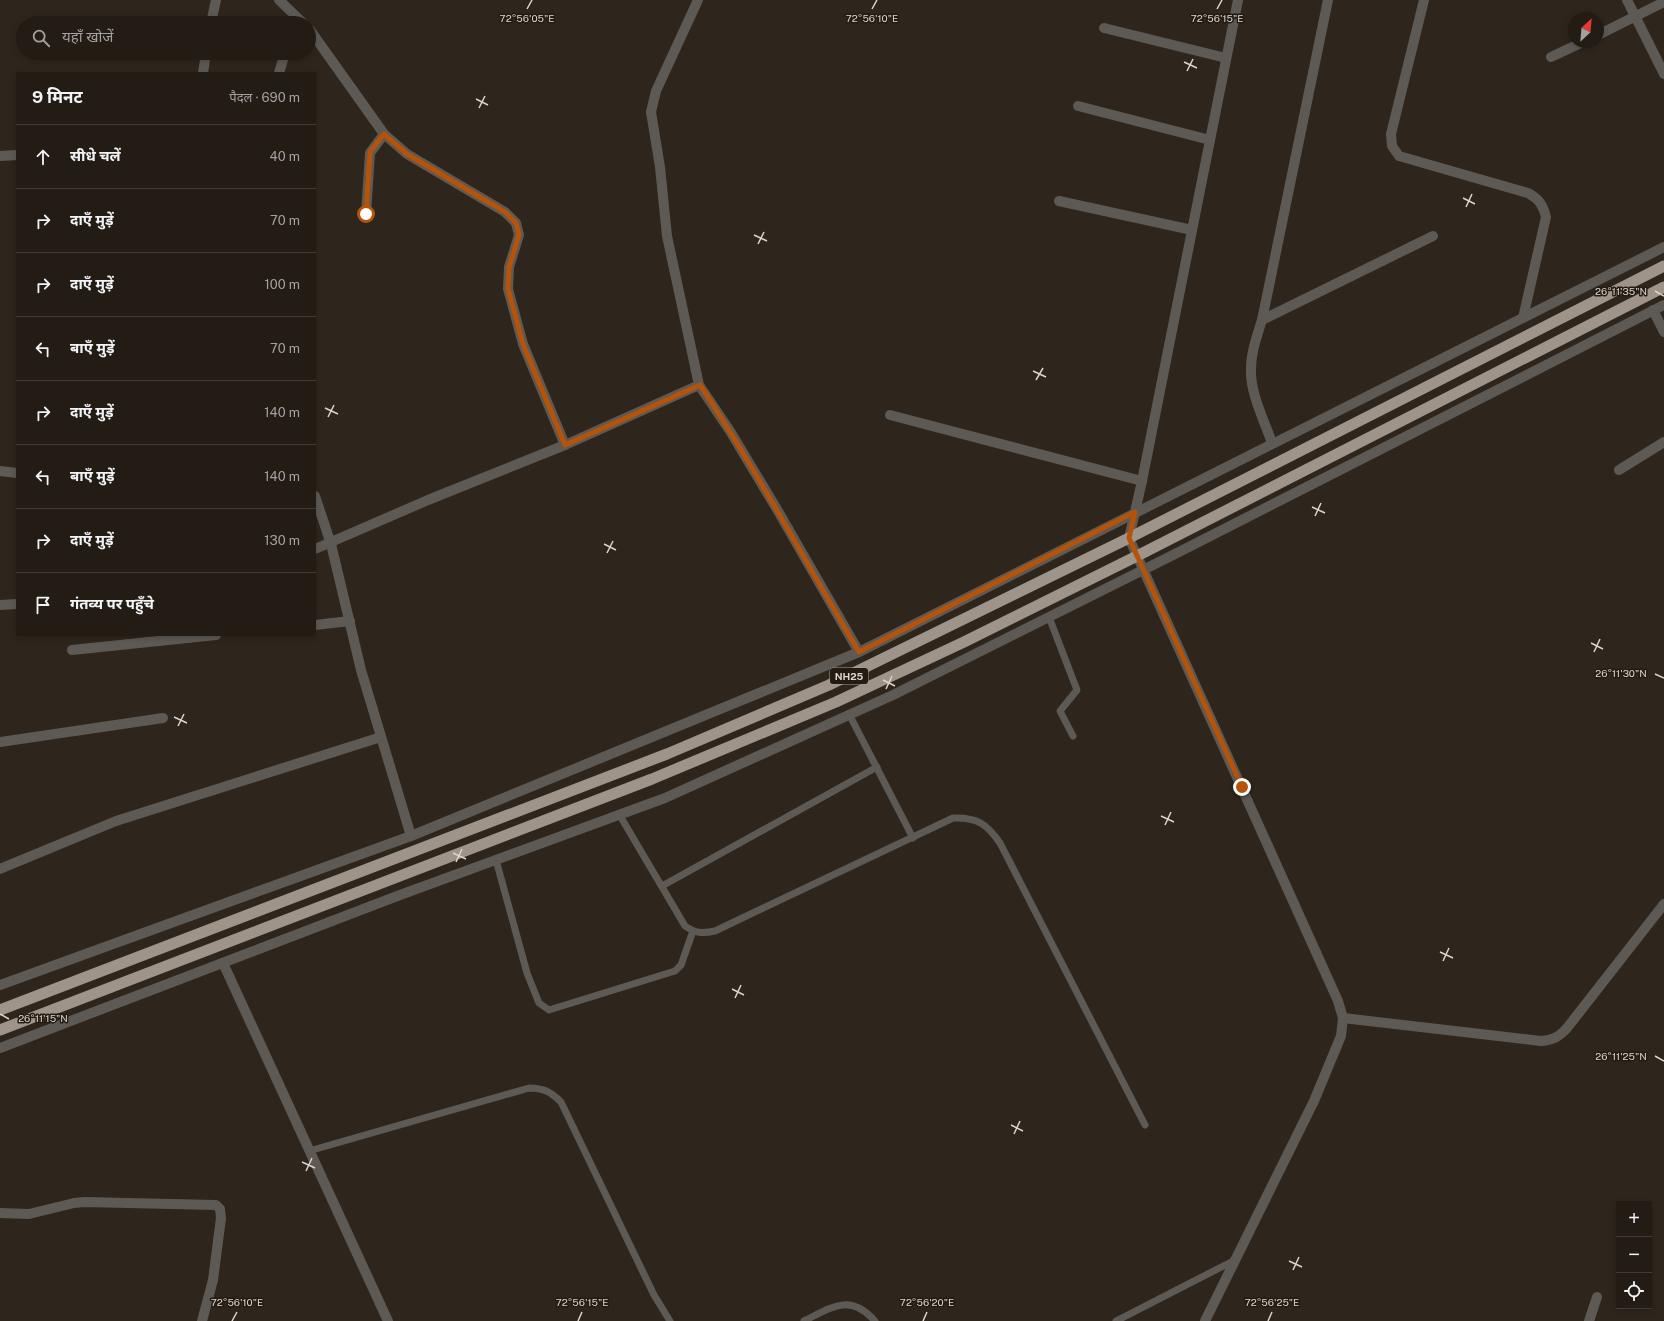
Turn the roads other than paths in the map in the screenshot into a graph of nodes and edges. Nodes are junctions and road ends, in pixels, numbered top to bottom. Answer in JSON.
{"nodes":[{"id":1,"x":216,"y":0,"type":"edge"},
{"id":2,"x":279,"y":0,"type":"edge"},
{"id":3,"x":698,"y":0,"type":"edge"},
{"id":4,"x":1238,"y":0,"type":"edge"},
{"id":5,"x":1328,"y":0,"type":"edge"},
{"id":6,"x":1424,"y":0,"type":"edge"},
{"id":7,"x":1627,"y":0,"type":"edge"},
{"id":8,"x":1664,"y":2,"type":"edge"},
{"id":9,"x":213,"y":16,"type":"edge"},
{"id":10,"x":296,"y":16,"type":"edge"},
{"id":11,"x":1636,"y":18,"type":"junction"},
{"id":12,"x":1104,"y":28,"type":"dead end"},
{"id":13,"x":1604,"y":32,"type":"edge"},
{"id":14,"x":316,"y":39,"type":"edge"},
{"id":15,"x":1570,"y":48,"type":"edge"},
{"id":16,"x":1551,"y":57,"type":"dead end"},
{"id":17,"x":1226,"y":58,"type":"junction"},
{"id":18,"x":205,"y":60,"type":"edge"},
{"id":19,"x":283,"y":60,"type":"edge"},
{"id":20,"x":203,"y":72,"type":"edge"},
{"id":21,"x":279,"y":72,"type":"edge"},
{"id":22,"x":1664,"y":74,"type":"edge"},
{"id":23,"x":1078,"y":106,"type":"dead end"},
{"id":24,"x":384,"y":134,"type":"junction"},
{"id":25,"x":1210,"y":140,"type":"junction"},
{"id":26,"x":16,"y":155,"type":"edge"},
{"id":27,"x":0,"y":156,"type":"edge"},
{"id":28,"x":1059,"y":201,"type":"dead end"},
{"id":29,"x":366,"y":214,"type":"dead end"},
{"id":30,"x":1192,"y":230,"type":"junction"},
{"id":31,"x":1433,"y":236,"type":"dead end"},
{"id":32,"x":1664,"y":247,"type":"edge"},
{"id":33,"x":1664,"y":266,"type":"edge"},
{"id":34,"x":1664,"y":286,"type":"edge"},
{"id":35,"x":1664,"y":305,"type":"edge"},
{"id":36,"x":1653,"y":310,"type":"junction"},
{"id":37,"x":1523,"y":318,"type":"junction"},
{"id":38,"x":1262,"y":320,"type":"junction"},
{"id":39,"x":1664,"y":332,"type":"edge"},
{"id":40,"x":700,"y":385,"type":"junction"},
{"id":41,"x":890,"y":415,"type":"dead end"},
{"id":42,"x":1664,"y":442,"type":"edge"},
{"id":43,"x":1272,"y":443,"type":"junction"},
{"id":44,"x":565,"y":445,"type":"junction"},
{"id":45,"x":1619,"y":470,"type":"dead end"},
{"id":46,"x":0,"y":471,"type":"edge"},
{"id":47,"x":16,"y":473,"type":"edge"},
{"id":48,"x":1142,"y":481,"type":"junction"},
{"id":49,"x":316,"y":499,"type":"edge"},
{"id":50,"x":1135,"y":512,"type":"junction"},
{"id":51,"x":1129,"y":538,"type":"junction"},
{"id":52,"x":331,"y":544,"type":"junction"},
{"id":53,"x":316,"y":549,"type":"edge"},
{"id":54,"x":1138,"y":556,"type":"junction"},
{"id":55,"x":1144,"y":570,"type":"junction"},
{"id":56,"x":16,"y":604,"type":"edge"},
{"id":57,"x":0,"y":605,"type":"edge"},
{"id":58,"x":1049,"y":617,"type":"junction"},
{"id":59,"x":350,"y":621,"type":"junction"},
{"id":60,"x":316,"y":625,"type":"edge"},
{"id":61,"x":206,"y":636,"type":"edge"},
{"id":62,"x":72,"y":650,"type":"dead end"},
{"id":63,"x":859,"y":652,"type":"junction"},
{"id":64,"x":849,"y":714,"type":"junction"},
{"id":65,"x":162,"y":718,"type":"dead end"},
{"id":66,"x":1073,"y":736,"type":"dead end"},
{"id":67,"x":382,"y":737,"type":"junction"},
{"id":68,"x":0,"y":742,"type":"edge"},
{"id":69,"x":877,"y":767,"type":"junction"},
{"id":70,"x":619,"y":814,"type":"junction"},
{"id":71,"x":411,"y":836,"type":"junction"},
{"id":72,"x":913,"y":838,"type":"junction"},
{"id":73,"x":496,"y":860,"type":"junction"},
{"id":74,"x":0,"y":869,"type":"edge"},
{"id":75,"x":662,"y":886,"type":"junction"},
{"id":76,"x":1664,"y":904,"type":"edge"},
{"id":77,"x":693,"y":931,"type":"junction"},
{"id":78,"x":223,"y":963,"type":"junction"},
{"id":79,"x":0,"y":985,"type":"edge"},
{"id":80,"x":0,"y":1010,"type":"edge"},
{"id":81,"x":1343,"y":1018,"type":"junction"},
{"id":82,"x":0,"y":1030,"type":"edge"},
{"id":83,"x":0,"y":1048,"type":"edge"},
{"id":84,"x":1145,"y":1125,"type":"dead end"},
{"id":85,"x":309,"y":1151,"type":"junction"},
{"id":86,"x":0,"y":1213,"type":"edge"},
{"id":87,"x":1235,"y":1260,"type":"junction"},
{"id":88,"x":1597,"y":1297,"type":"dead end"},
{"id":89,"x":202,"y":1321,"type":"edge"},
{"id":90,"x":388,"y":1321,"type":"edge"},
{"id":91,"x":670,"y":1321,"type":"edge"},
{"id":92,"x":804,"y":1321,"type":"edge"},
{"id":93,"x":875,"y":1321,"type":"edge"},
{"id":94,"x":1116,"y":1321,"type":"edge"},
{"id":95,"x":1205,"y":1321,"type":"edge"},
{"id":96,"x":1589,"y":1321,"type":"edge"}],
"edges":[{"from":1,"to":9,"type":"street"},
{"from":2,"to":10,"type":"street"},
{"from":3,"to":40,"type":"street"},
{"from":4,"to":17,"type":"street"},
{"from":5,"to":38,"type":"street"},
{"from":6,"to":37,"type":"street"},
{"from":7,"to":11,"type":"street"},
{"from":8,"to":11,"type":"street"},
{"from":11,"to":13,"type":"street"},
{"from":11,"to":22,"type":"street"},
{"from":12,"to":17,"type":"street"},
{"from":14,"to":24,"type":"street"},
{"from":15,"to":16,"type":"street"},
{"from":17,"to":25,"type":"street"},
{"from":18,"to":20,"type":"street"},
{"from":19,"to":21,"type":"street"},
{"from":23,"to":25,"type":"street"},
{"from":24,"to":29,"type":"street"},
{"from":24,"to":44,"type":"street"},
{"from":25,"to":30,"type":"street"},
{"from":26,"to":27,"type":"street"},
{"from":28,"to":30,"type":"street"},
{"from":30,"to":48,"type":"street"},
{"from":31,"to":38,"type":"street"},
{"from":32,"to":37,"type":"street"},
{"from":33,"to":51,"type":"highway","number":"NH25"},
{"from":34,"to":54,"type":"highway","number":"NH25"},
{"from":35,"to":36,"type":"street"},
{"from":36,"to":39,"type":"street"},
{"from":36,"to":55,"type":"street"},
{"from":37,"to":43,"type":"street"},
{"from":38,"to":43,"type":"street"},
{"from":40,"to":44,"type":"street"},
{"from":40,"to":63,"type":"street"},
{"from":41,"to":48,"type":"street"},
{"from":42,"to":45,"type":"street"},
{"from":43,"to":50,"type":"street"},
{"from":44,"to":52,"type":"street"},
{"from":46,"to":47,"type":"street"},
{"from":48,"to":50,"type":"street"},
{"from":49,"to":52,"type":"street"},
{"from":50,"to":51,"type":"street"},
{"from":50,"to":63,"type":"street"},
{"from":51,"to":54,"type":"street"},
{"from":51,"to":80,"type":"highway","number":"NH25"},
{"from":52,"to":53,"type":"street"},
{"from":52,"to":59,"type":"street"},
{"from":54,"to":55,"type":"street"},
{"from":54,"to":82,"type":"highway","number":"NH25"},
{"from":55,"to":58,"type":"street"},
{"from":55,"to":81,"type":"street"},
{"from":56,"to":57,"type":"street"},
{"from":58,"to":64,"type":"street"},
{"from":58,"to":66,"type":"lane"},
{"from":59,"to":60,"type":"street"},
{"from":59,"to":67,"type":"street"},
{"from":61,"to":62,"type":"street"},
{"from":63,"to":71,"type":"street"},
{"from":64,"to":69,"type":"lane"},
{"from":64,"to":70,"type":"street"},
{"from":65,"to":68,"type":"street"},
{"from":67,"to":71,"type":"street"},
{"from":67,"to":74,"type":"street"},
{"from":69,"to":72,"type":"lane"},
{"from":69,"to":75,"type":"lane"},
{"from":70,"to":73,"type":"street"},
{"from":70,"to":75,"type":"lane"},
{"from":71,"to":79,"type":"street"},
{"from":72,"to":77,"type":"lane"},
{"from":72,"to":84,"type":"lane"},
{"from":73,"to":77,"type":"lane"},
{"from":73,"to":78,"type":"street"},
{"from":75,"to":77,"type":"lane"},
{"from":76,"to":81,"type":"street"},
{"from":78,"to":83,"type":"street"},
{"from":78,"to":85,"type":"street"},
{"from":81,"to":87,"type":"street"},
{"from":85,"to":90,"type":"street"},
{"from":85,"to":91,"type":"lane"},
{"from":86,"to":89,"type":"street"},
{"from":87,"to":94,"type":"lane"},
{"from":87,"to":95,"type":"street"},
{"from":88,"to":96,"type":"street"},
{"from":92,"to":93,"type":"lane"}]}
